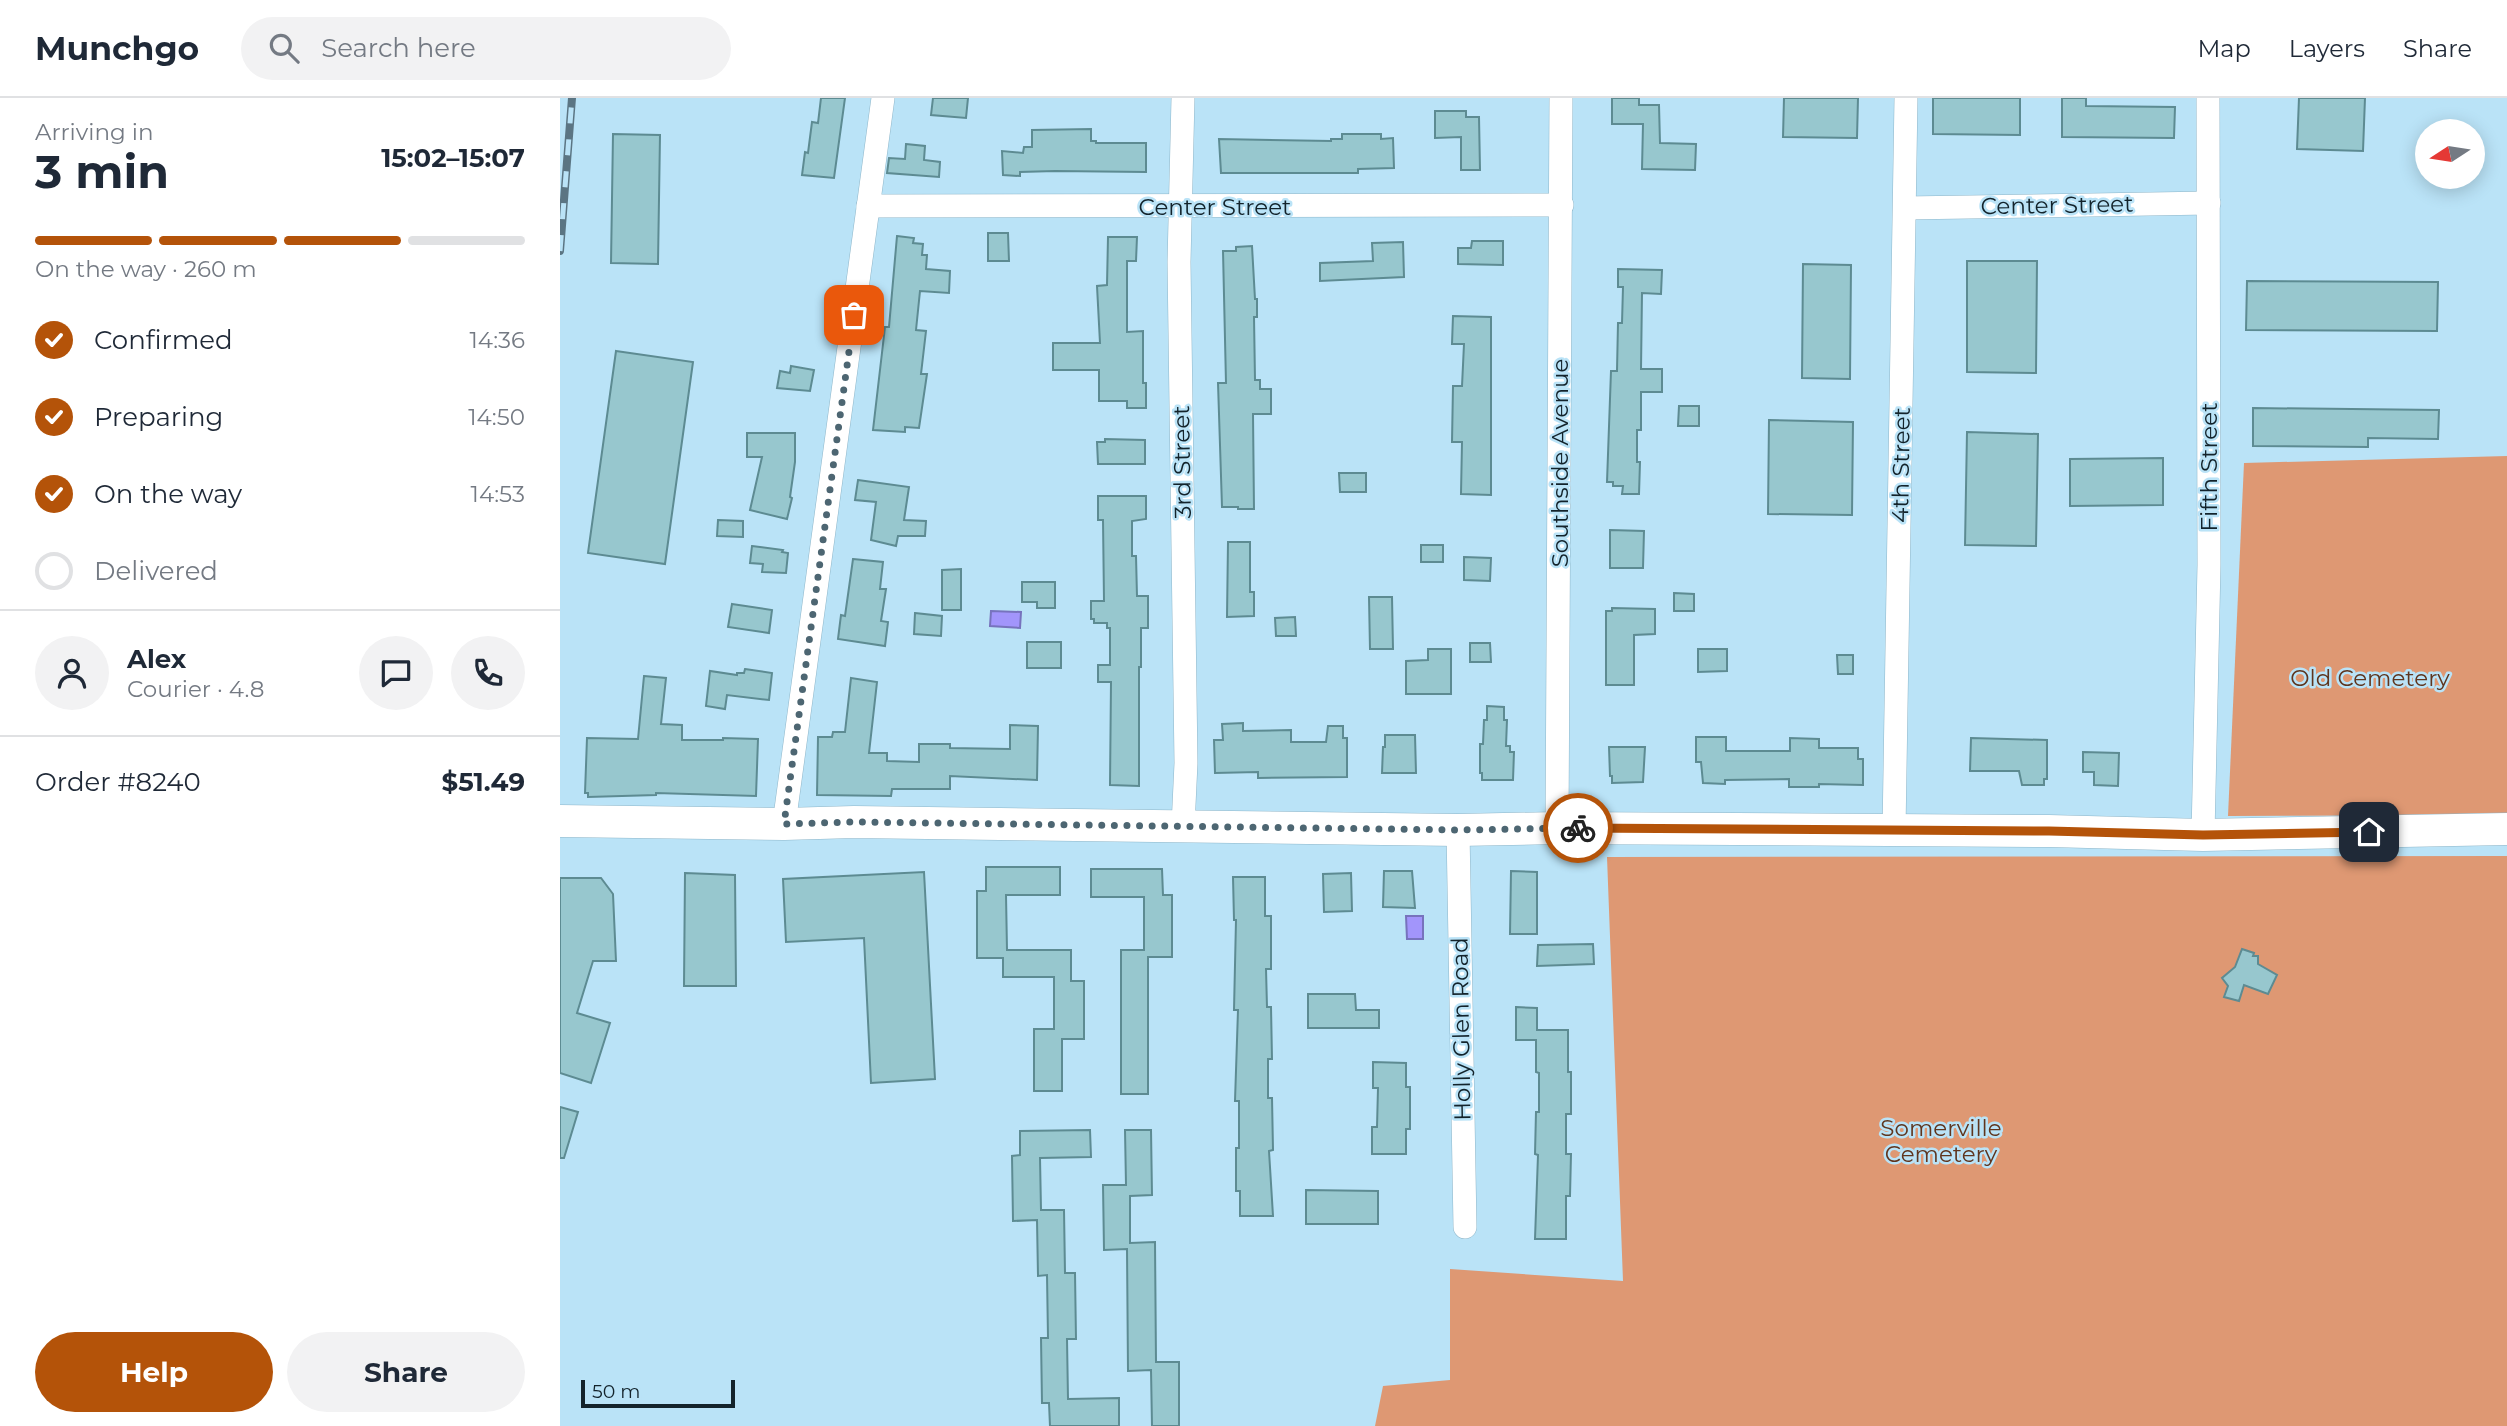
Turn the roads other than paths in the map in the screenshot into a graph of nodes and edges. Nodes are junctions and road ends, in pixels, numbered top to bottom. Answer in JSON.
{"nodes":[{"id":1,"x":883,"y":98,"type":"edge"},
{"id":2,"x":1183,"y":98,"type":"edge"},
{"id":3,"x":1561,"y":98,"type":"edge"},
{"id":4,"x":1906,"y":98,"type":"edge"},
{"id":5,"x":2208,"y":98,"type":"edge"},
{"id":6,"x":2209,"y":204,"type":"junction"},
{"id":7,"x":1562,"y":205,"type":"junction"},
{"id":8,"x":869,"y":206,"type":"junction"},
{"id":9,"x":1181,"y":207,"type":"junction"},
{"id":10,"x":1905,"y":208,"type":"junction"},
{"id":11,"x":560,"y":821,"type":"edge"},
{"id":12,"x":784,"y":824,"type":"junction"},
{"id":13,"x":1183,"y":826,"type":"junction"},
{"id":14,"x":1557,"y":828,"type":"junction"},
{"id":15,"x":2507,"y":829,"type":"edge"},
{"id":16,"x":1458,"y":830,"type":"junction"},
{"id":17,"x":1894,"y":831,"type":"junction"},
{"id":18,"x":2203,"y":835,"type":"junction"},
{"id":19,"x":1465,"y":1227,"type":"dead end"}],
"edges":[{"from":1,"to":8,"type":"street"},
{"from":2,"to":9,"type":"street","name":"3rd Street"},
{"from":3,"to":7,"type":"street","name":"Southside Avenue"},
{"from":4,"to":10,"type":"street","name":"4th Street"},
{"from":5,"to":6,"type":"street","name":"Fifth Street"},
{"from":6,"to":10,"type":"street","name":"Center Street"},
{"from":6,"to":18,"type":"street","name":"Fifth Street"},
{"from":7,"to":9,"type":"street","name":"Center Street"},
{"from":7,"to":14,"type":"street","name":"Southside Avenue"},
{"from":8,"to":9,"type":"street","name":"Center Street"},
{"from":8,"to":12,"type":"street"},
{"from":9,"to":13,"type":"street","name":"3rd Street"},
{"from":10,"to":17,"type":"street","name":"4th Street"},
{"from":11,"to":12,"type":"street"},
{"from":12,"to":13,"type":"street"},
{"from":13,"to":16,"type":"street"},
{"from":14,"to":16,"type":"street"},
{"from":14,"to":17,"type":"street"},
{"from":15,"to":18,"type":"street"},
{"from":16,"to":19,"type":"street","name":"Holly Glen Road"},
{"from":17,"to":18,"type":"street"}]}
